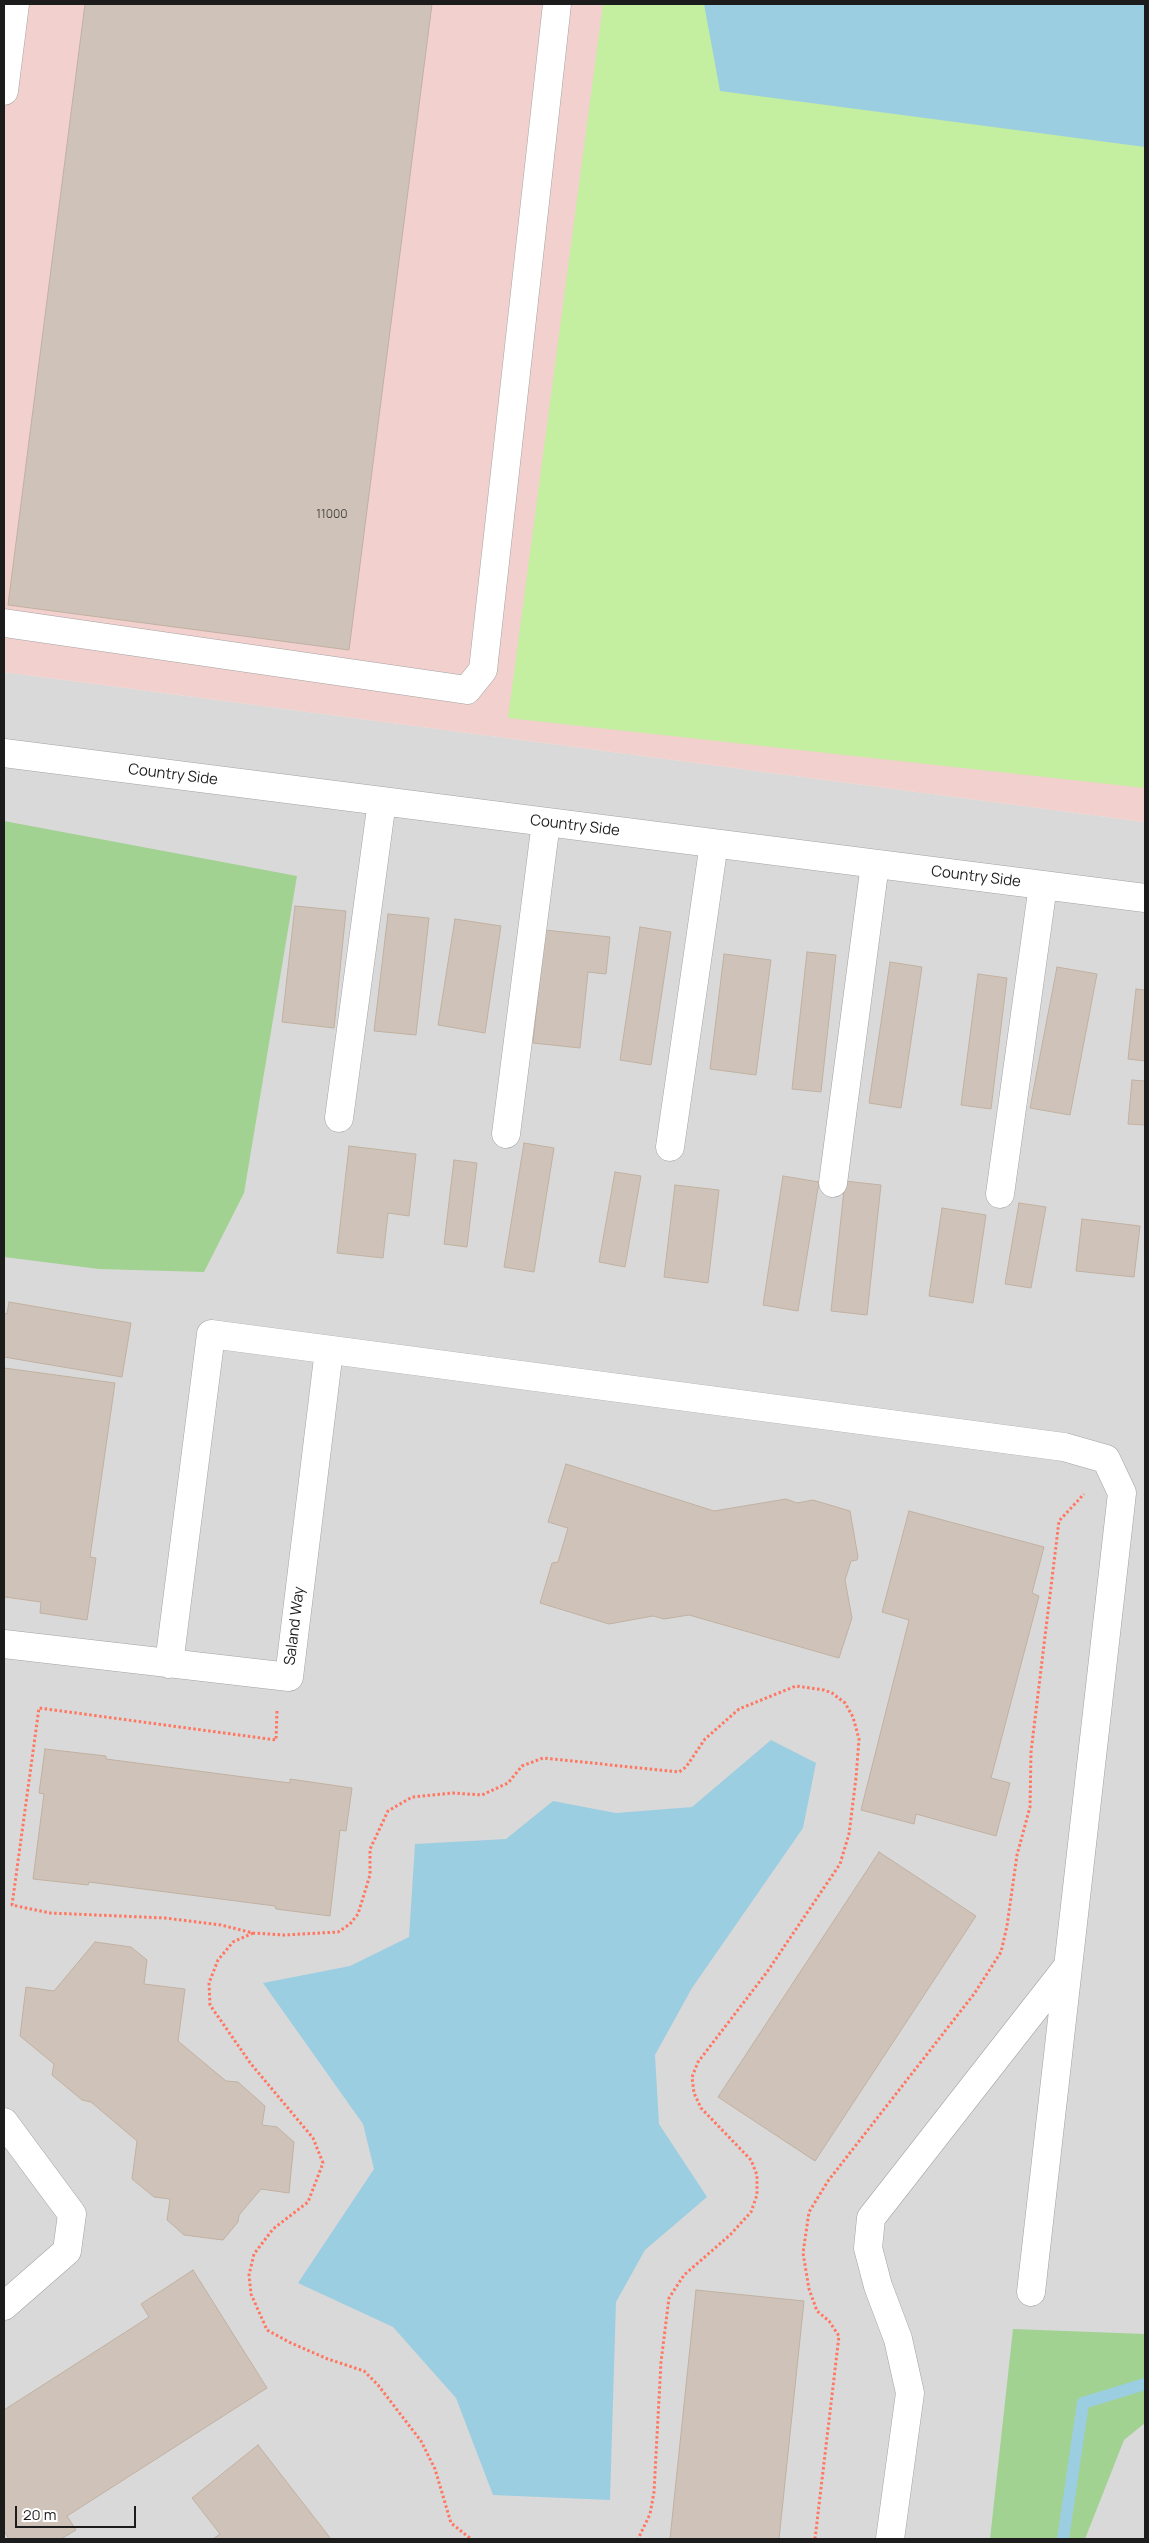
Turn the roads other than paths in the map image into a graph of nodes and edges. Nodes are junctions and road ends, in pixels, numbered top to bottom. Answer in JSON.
{"nodes":[{"id":1,"x":15,"y":4,"type":"edge"},
{"id":2,"x":557,"y":4,"type":"edge"},
{"id":3,"x":6,"y":62,"type":"edge"},
{"id":4,"x":4,"y":91,"type":"edge"},
{"id":5,"x":4,"y":623,"type":"edge"},
{"id":6,"x":4,"y":753,"type":"edge"},
{"id":7,"x":382,"y":801,"type":"junction"},
{"id":8,"x":546,"y":822,"type":"junction"},
{"id":9,"x":714,"y":843,"type":"junction"},
{"id":10,"x":875,"y":864,"type":"junction"},
{"id":11,"x":1043,"y":886,"type":"junction"},
{"id":12,"x":1145,"y":898,"type":"edge"},
{"id":13,"x":339,"y":1118,"type":"dead end"},
{"id":14,"x":506,"y":1134,"type":"dead end"},
{"id":15,"x":670,"y":1147,"type":"dead end"},
{"id":16,"x":833,"y":1183,"type":"dead end"},
{"id":17,"x":1000,"y":1194,"type":"dead end"},
{"id":18,"x":329,"y":1350,"type":"junction"},
{"id":19,"x":4,"y":1644,"type":"edge"},
{"id":20,"x":169,"y":1664,"type":"junction"},
{"id":21,"x":1068,"y":1966,"type":"junction"},
{"id":22,"x":4,"y":2122,"type":"edge"},
{"id":23,"x":1030,"y":2292,"type":"dead end"},
{"id":24,"x":4,"y":2306,"type":"edge"},
{"id":25,"x":890,"y":2539,"type":"edge"}],
"edges":[{"from":1,"to":3,"type":"street"},
{"from":2,"to":5,"type":"street"},
{"from":3,"to":4,"type":"street"},
{"from":6,"to":7,"type":"street","name":"Country Side"},
{"from":7,"to":8,"type":"street","name":"Country Side"},
{"from":7,"to":13,"type":"street"},
{"from":8,"to":9,"type":"street","name":"Country Side"},
{"from":8,"to":14,"type":"street"},
{"from":9,"to":10,"type":"street","name":"Country Side"},
{"from":9,"to":15,"type":"street"},
{"from":10,"to":11,"type":"street","name":"Country Side"},
{"from":10,"to":16,"type":"street"},
{"from":11,"to":12,"type":"street","name":"Country Side"},
{"from":11,"to":17,"type":"street"},
{"from":18,"to":20,"type":"street","name":"Saland Way"},
{"from":18,"to":20,"type":"street"},
{"from":18,"to":21,"type":"street"},
{"from":19,"to":20,"type":"street","name":"Saland Way"},
{"from":21,"to":23,"type":"street"},
{"from":21,"to":25,"type":"street"},
{"from":22,"to":24,"type":"street"}]}
